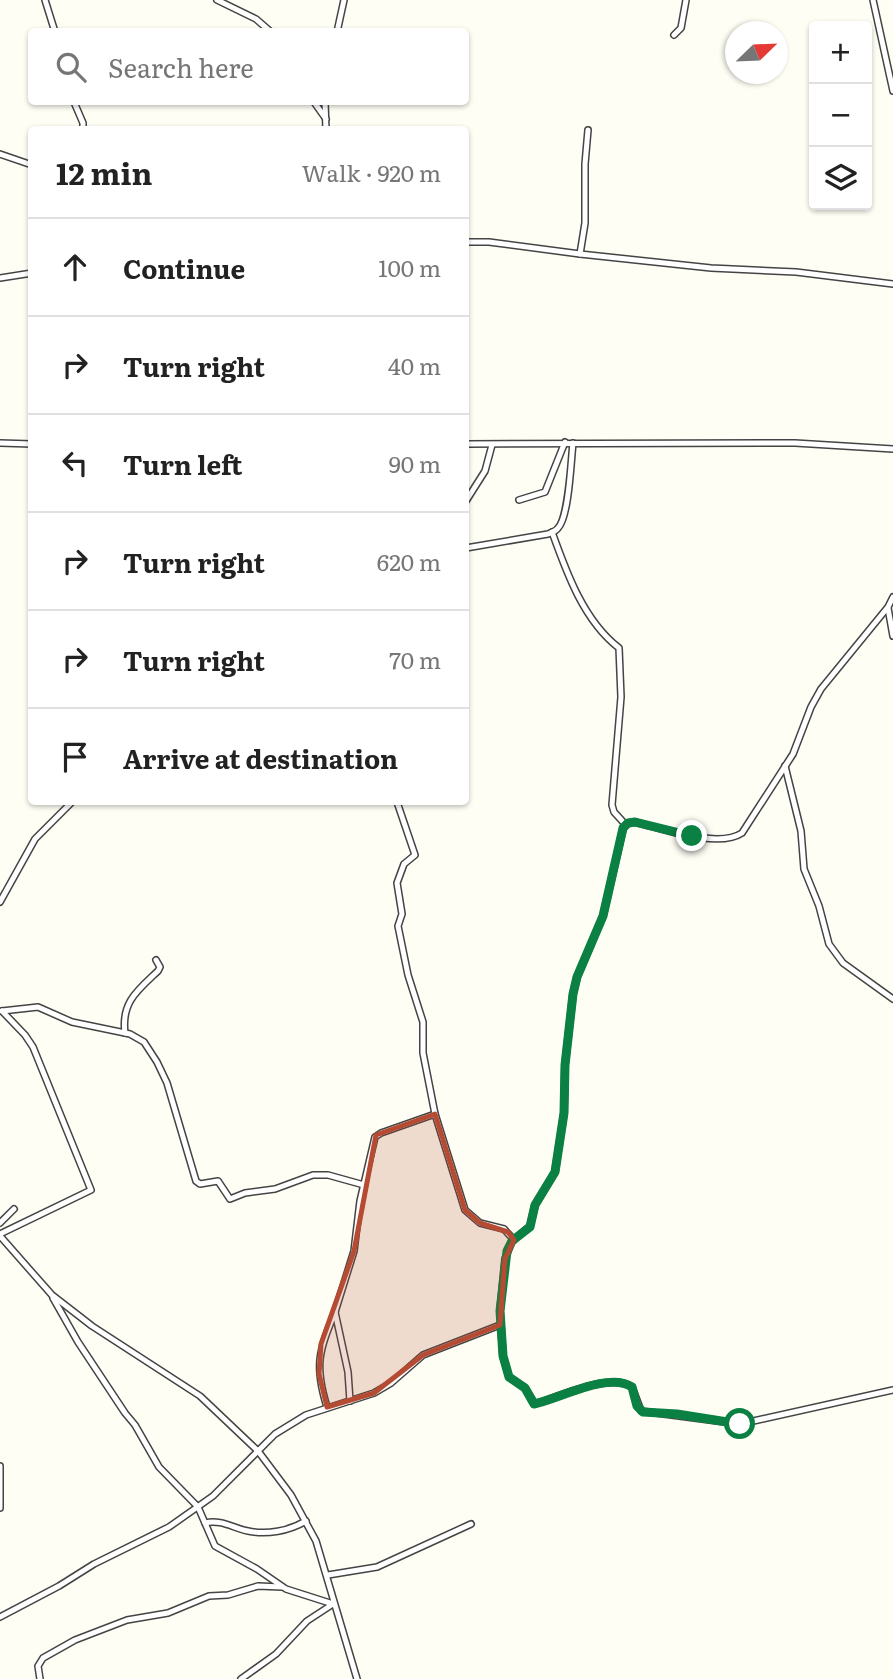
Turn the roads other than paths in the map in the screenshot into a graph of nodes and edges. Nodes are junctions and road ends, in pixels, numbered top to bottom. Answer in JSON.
{"nodes":[{"id":1,"x":45,"y":0,"type":"edge"},
{"id":2,"x":217,"y":0,"type":"edge"},
{"id":3,"x":344,"y":0,"type":"edge"},
{"id":4,"x":686,"y":0,"type":"edge"},
{"id":5,"x":873,"y":0,"type":"edge"},
{"id":6,"x":54,"y":28,"type":"edge"},
{"id":7,"x":266,"y":28,"type":"edge"},
{"id":8,"x":338,"y":28,"type":"edge"},
{"id":9,"x":674,"y":35,"type":"dead end"},
{"id":10,"x":893,"y":91,"type":"edge"},
{"id":11,"x":75,"y":105,"type":"edge"},
{"id":12,"x":316,"y":105,"type":"edge"},
{"id":13,"x":325,"y":105,"type":"edge"},
{"id":14,"x":326,"y":119,"type":"junction"},
{"id":15,"x":83,"y":126,"type":"edge"},
{"id":16,"x":326,"y":126,"type":"edge"},
{"id":17,"x":588,"y":130,"type":"dead end"},
{"id":18,"x":0,"y":154,"type":"edge"},
{"id":19,"x":28,"y":164,"type":"edge"},
{"id":20,"x":469,"y":242,"type":"edge"},
{"id":21,"x":580,"y":254,"type":"junction"},
{"id":22,"x":28,"y":274,"type":"edge"},
{"id":23,"x":0,"y":278,"type":"edge"},
{"id":24,"x":893,"y":284,"type":"edge"},
{"id":25,"x":565,"y":442,"type":"junction"},
{"id":26,"x":0,"y":443,"type":"edge"},
{"id":27,"x":28,"y":443,"type":"edge"},
{"id":28,"x":573,"y":443,"type":"junction"},
{"id":29,"x":469,"y":444,"type":"edge"},
{"id":30,"x":492,"y":445,"type":"junction"},
{"id":31,"x":893,"y":449,"type":"edge"},
{"id":32,"x":469,"y":496,"type":"edge"},
{"id":33,"x":519,"y":500,"type":"dead end"},
{"id":34,"x":552,"y":532,"type":"junction"},
{"id":35,"x":469,"y":547,"type":"edge"},
{"id":36,"x":893,"y":597,"type":"edge"},
{"id":37,"x":888,"y":607,"type":"junction"},
{"id":38,"x":893,"y":636,"type":"edge"},
{"id":39,"x":785,"y":765,"type":"junction"},
{"id":40,"x":69,"y":805,"type":"edge"},
{"id":41,"x":398,"y":805,"type":"edge"},
{"id":42,"x":625,"y":824,"type":"junction"},
{"id":43,"x":0,"y":902,"type":"edge"},
{"id":44,"x":156,"y":960,"type":"dead end"},
{"id":45,"x":893,"y":999,"type":"edge"},
{"id":46,"x":1,"y":1010,"type":"edge"},
{"id":47,"x":125,"y":1033,"type":"junction"},
{"id":48,"x":435,"y":1114,"type":"junction"},
{"id":49,"x":364,"y":1185,"type":"junction"},
{"id":50,"x":14,"y":1209,"type":"dead end"},
{"id":51,"x":0,"y":1223,"type":"edge"},
{"id":52,"x":0,"y":1235,"type":"edge"},
{"id":53,"x":514,"y":1240,"type":"junction"},
{"id":54,"x":52,"y":1295,"type":"junction"},
{"id":55,"x":335,"y":1312,"type":"junction"},
{"id":56,"x":500,"y":1325,"type":"junction"},
{"id":57,"x":893,"y":1390,"type":"edge"},
{"id":58,"x":350,"y":1401,"type":"junction"},
{"id":59,"x":327,"y":1407,"type":"junction"},
{"id":60,"x":258,"y":1451,"type":"junction"},
{"id":61,"x":0,"y":1466,"type":"edge"},
{"id":62,"x":198,"y":1507,"type":"junction"},
{"id":63,"x":0,"y":1508,"type":"edge"},
{"id":64,"x":306,"y":1521,"type":"junction"},
{"id":65,"x":205,"y":1523,"type":"junction"},
{"id":66,"x":471,"y":1524,"type":"dead end"},
{"id":67,"x":328,"y":1575,"type":"junction"},
{"id":68,"x":282,"y":1587,"type":"junction"},
{"id":69,"x":333,"y":1604,"type":"junction"},
{"id":70,"x":0,"y":1617,"type":"edge"},
{"id":71,"x":40,"y":1679,"type":"edge"},
{"id":72,"x":241,"y":1679,"type":"edge"},
{"id":73,"x":358,"y":1679,"type":"edge"}],
"edges":[{"from":1,"to":6,"type":"street"},
{"from":2,"to":7,"type":"street"},
{"from":3,"to":8,"type":"street"},
{"from":4,"to":9,"type":"street"},
{"from":5,"to":10,"type":"street"},
{"from":11,"to":15,"type":"street"},
{"from":12,"to":14,"type":"street"},
{"from":13,"to":14,"type":"street"},
{"from":14,"to":16,"type":"street"},
{"from":17,"to":21,"type":"street"},
{"from":18,"to":19,"type":"street"},
{"from":20,"to":21,"type":"street"},
{"from":21,"to":24,"type":"street"},
{"from":22,"to":23,"type":"street"},
{"from":25,"to":28,"type":"street"},
{"from":25,"to":30,"type":"street"},
{"from":25,"to":33,"type":"street"},
{"from":26,"to":27,"type":"street"},
{"from":28,"to":31,"type":"street"},
{"from":28,"to":34,"type":"street"},
{"from":29,"to":30,"type":"street"},
{"from":30,"to":32,"type":"street"},
{"from":34,"to":35,"type":"street"},
{"from":34,"to":42,"type":"street"},
{"from":36,"to":37,"type":"street"},
{"from":37,"to":38,"type":"street"},
{"from":37,"to":39,"type":"street"},
{"from":39,"to":42,"type":"street"},
{"from":39,"to":45,"type":"street"},
{"from":40,"to":43,"type":"street"},
{"from":41,"to":48,"type":"street"},
{"from":42,"to":53,"type":"street"},
{"from":44,"to":47,"type":"street"},
{"from":46,"to":47,"type":"street"},
{"from":46,"to":52,"type":"street"},
{"from":47,"to":49,"type":"street"},
{"from":48,"to":49,"type":"street"},
{"from":48,"to":53,"type":"street"},
{"from":49,"to":55,"type":"street"},
{"from":50,"to":51,"type":"street"},
{"from":52,"to":54,"type":"street"},
{"from":53,"to":56,"type":"street"},
{"from":54,"to":60,"type":"street"},
{"from":54,"to":62,"type":"street"},
{"from":55,"to":58,"type":"street"},
{"from":55,"to":59,"type":"street"},
{"from":56,"to":57,"type":"street"},
{"from":56,"to":58,"type":"street"},
{"from":58,"to":59,"type":"street"},
{"from":59,"to":60,"type":"street"},
{"from":60,"to":62,"type":"street"},
{"from":60,"to":64,"type":"street"},
{"from":61,"to":63,"type":"street"},
{"from":62,"to":65,"type":"street"},
{"from":62,"to":70,"type":"street"},
{"from":64,"to":65,"type":"street"},
{"from":64,"to":67,"type":"street"},
{"from":65,"to":68,"type":"street"},
{"from":66,"to":67,"type":"street"},
{"from":67,"to":69,"type":"street"},
{"from":68,"to":69,"type":"street"},
{"from":68,"to":71,"type":"street"},
{"from":69,"to":72,"type":"street"},
{"from":69,"to":73,"type":"street"}]}
